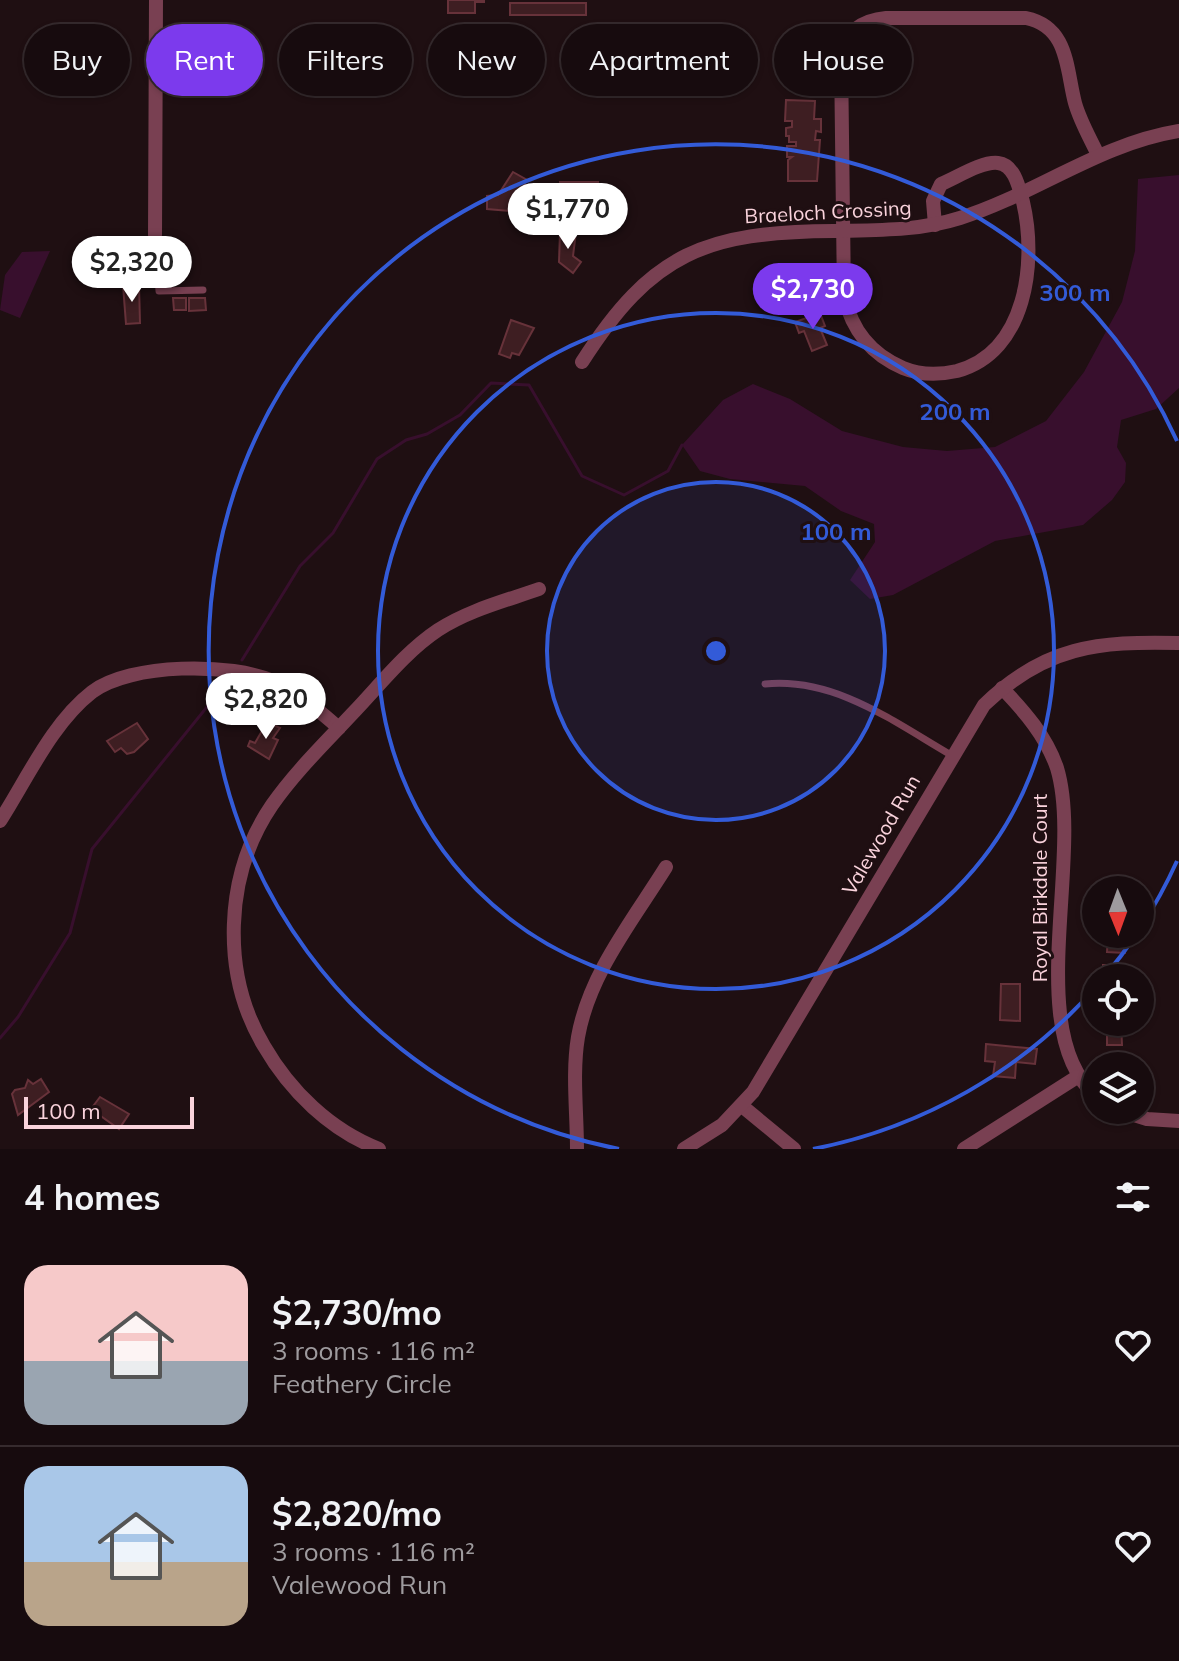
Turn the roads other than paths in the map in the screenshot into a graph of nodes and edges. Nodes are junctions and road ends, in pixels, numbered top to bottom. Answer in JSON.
{"nodes":[{"id":1,"x":156,"y":0,"type":"edge"},
{"id":2,"x":1179,"y":131,"type":"edge"},
{"id":3,"x":1098,"y":155,"type":"junction"},
{"id":4,"x":1020,"y":192,"type":"junction"},
{"id":5,"x":935,"y":225,"type":"junction"},
{"id":6,"x":841,"y":231,"type":"junction"},
{"id":7,"x":155,"y":235,"type":"joint"},
{"id":8,"x":203,"y":290,"type":"dead end"},
{"id":9,"x":582,"y":362,"type":"dead end"},
{"id":10,"x":539,"y":589,"type":"dead end"},
{"id":11,"x":1179,"y":643,"type":"edge"},
{"id":12,"x":765,"y":684,"type":"dead end"},
{"id":13,"x":1002,"y":688,"type":"junction"},
{"id":14,"x":339,"y":728,"type":"junction"},
{"id":15,"x":951,"y":755,"type":"junction"},
{"id":16,"x":0,"y":821,"type":"edge"},
{"id":17,"x":666,"y":867,"type":"dead end"},
{"id":18,"x":1077,"y":1077,"type":"junction"},
{"id":19,"x":1082,"y":1082,"type":"edge"},
{"id":20,"x":742,"y":1106,"type":"junction"},
{"id":21,"x":1154,"y":1119,"type":"edge"},
{"id":22,"x":1179,"y":1121,"type":"edge"},
{"id":23,"x":379,"y":1149,"type":"edge"},
{"id":24,"x":577,"y":1149,"type":"edge"},
{"id":25,"x":684,"y":1149,"type":"edge"},
{"id":26,"x":794,"y":1149,"type":"edge"},
{"id":27,"x":964,"y":1149,"type":"edge"}],
"edges":[{"from":1,"to":7,"type":"street"},
{"from":2,"to":3,"type":"street","name":"Braeloch Crossing"},
{"from":3,"to":4,"type":"street","name":"Braeloch Crossing"},
{"from":3,"to":6,"type":"street"},
{"from":4,"to":5,"type":"street","name":"Braeloch Crossing"},
{"from":4,"to":5,"type":"street","name":"Braeloch Crossing"},
{"from":4,"to":6,"type":"street"},
{"from":5,"to":6,"type":"street","name":"Braeloch Crossing"},
{"from":6,"to":9,"type":"street","name":"Braeloch Crossing"},
{"from":7,"to":8,"type":"lane"},
{"from":10,"to":14,"type":"street"},
{"from":11,"to":13,"type":"street","name":"Valewood Run"},
{"from":12,"to":15,"type":"lane"},
{"from":13,"to":15,"type":"street","name":"Valewood Run"},
{"from":13,"to":18,"type":"street","name":"Royal Birkdale Court"},
{"from":14,"to":16,"type":"street"},
{"from":14,"to":23,"type":"street"},
{"from":15,"to":20,"type":"street","name":"Valewood Run"},
{"from":17,"to":24,"type":"street"},
{"from":18,"to":19,"type":"street","name":"Royal Birkdale Court"},
{"from":18,"to":27,"type":"street"},
{"from":20,"to":25,"type":"street","name":"Valewood Run"},
{"from":20,"to":26,"type":"street"},
{"from":21,"to":22,"type":"street"}]}
